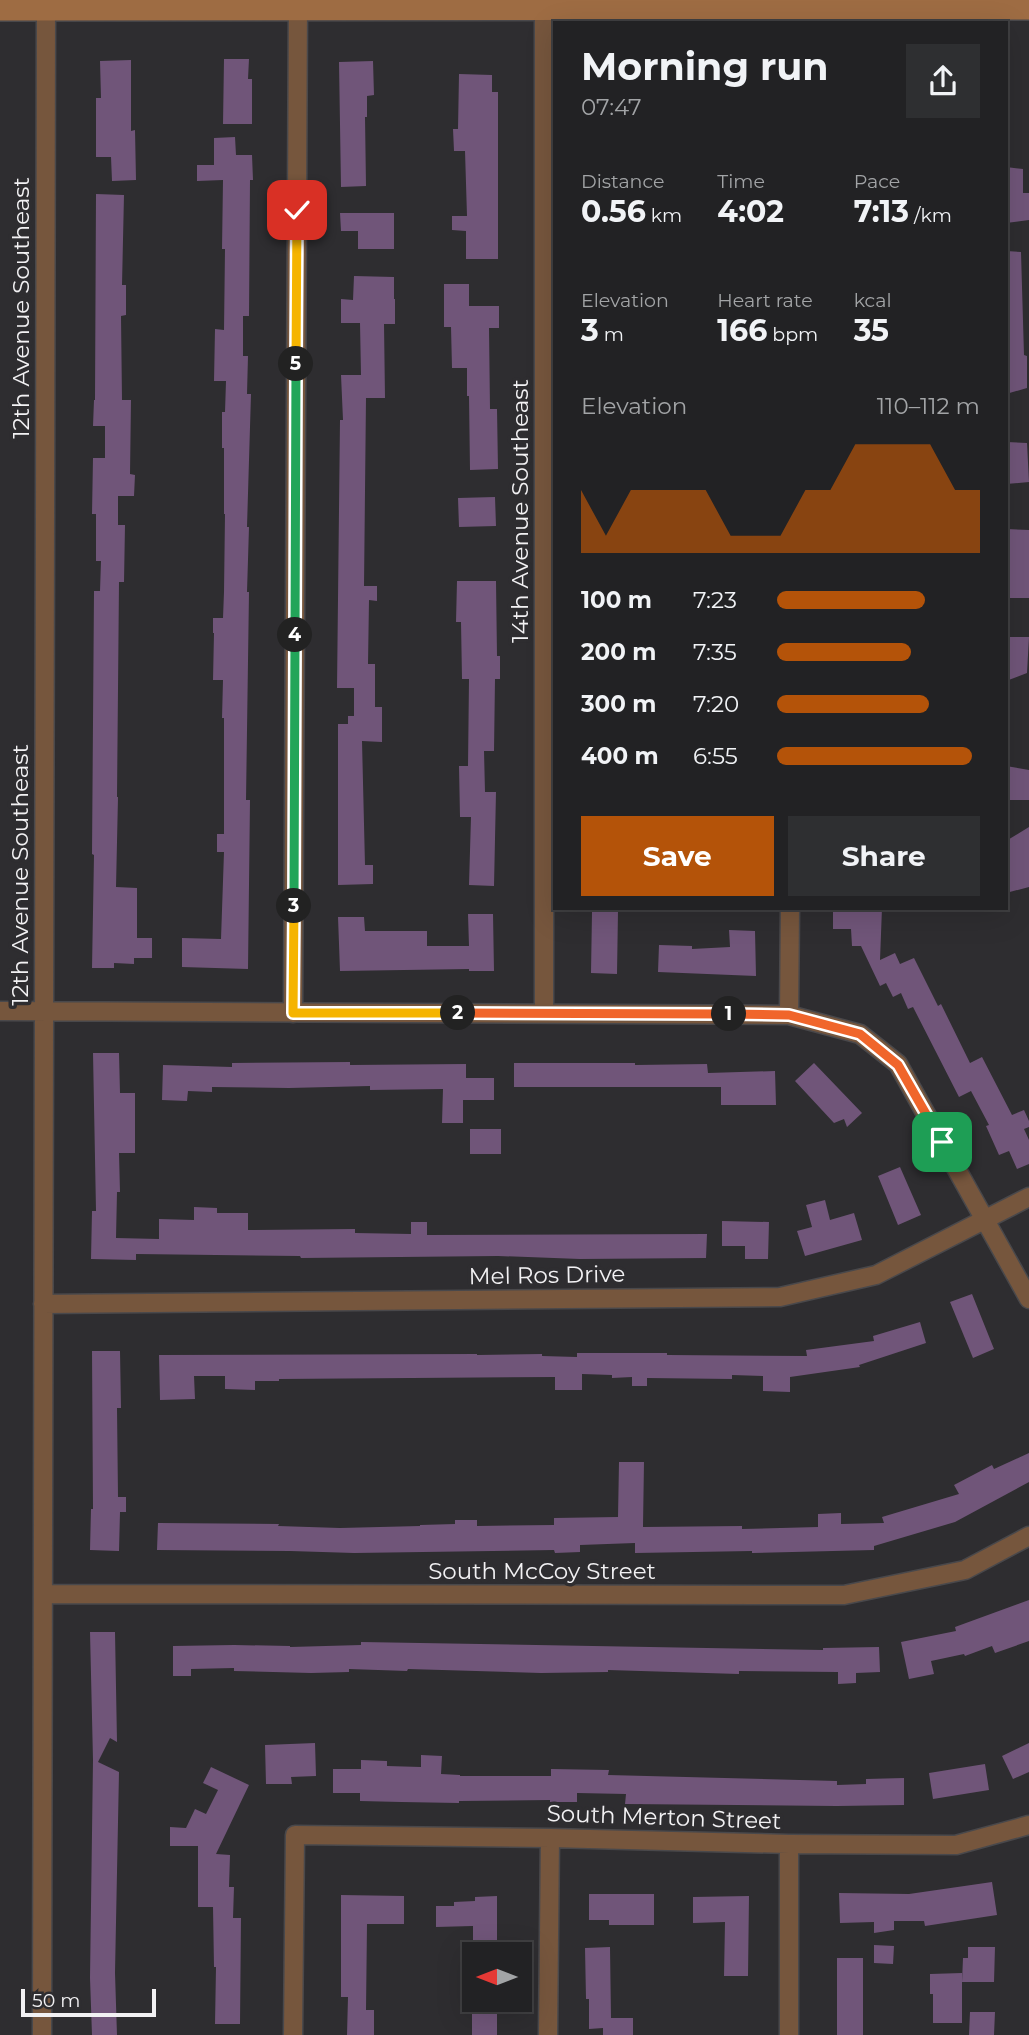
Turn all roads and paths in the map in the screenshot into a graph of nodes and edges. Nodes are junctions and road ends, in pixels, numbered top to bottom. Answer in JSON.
{"nodes":[{"id":1,"x":606,"y":4,"type":"edge"},
{"id":2,"x":298,"y":5,"type":"edge"},
{"id":3,"x":544,"y":9,"type":"junction"},
{"id":4,"x":1029,"y":9,"type":"edge"},
{"id":5,"x":0,"y":10,"type":"edge"},
{"id":6,"x":46,"y":10,"type":"junction"},
{"id":7,"x":794,"y":15,"type":"edge"},
{"id":8,"x":790,"y":910,"type":"edge"},
{"id":9,"x":0,"y":1012,"type":"edge"},
{"id":10,"x":44,"y":1012,"type":"junction"},
{"id":11,"x":293,"y":1013,"type":"junction"},
{"id":12,"x":544,"y":1013,"type":"junction"},
{"id":13,"x":789,"y":1015,"type":"junction"},
{"id":14,"x":1029,"y":1197,"type":"edge"},
{"id":15,"x":986,"y":1219,"type":"junction"},
{"id":16,"x":1029,"y":1299,"type":"edge"},
{"id":17,"x":43,"y":1304,"type":"junction"},
{"id":18,"x":1029,"y":1536,"type":"edge"},
{"id":19,"x":43,"y":1594,"type":"junction"},
{"id":20,"x":1029,"y":1825,"type":"edge"},
{"id":21,"x":550,"y":1838,"type":"junction"},
{"id":22,"x":789,"y":1844,"type":"junction"},
{"id":23,"x":43,"y":2035,"type":"edge"},
{"id":24,"x":293,"y":2035,"type":"edge"},
{"id":25,"x":548,"y":2035,"type":"edge"},
{"id":26,"x":789,"y":2035,"type":"edge"}],
"edges":[{"from":1,"to":3,"type":"street"},
{"from":1,"to":7,"type":"street"},
{"from":2,"to":3,"type":"street"},
{"from":2,"to":6,"type":"street"},
{"from":2,"to":11,"type":"street"},
{"from":3,"to":12,"type":"street","name":"14th Avenue Southeast"},
{"from":4,"to":7,"type":"street"},
{"from":5,"to":6,"type":"street"},
{"from":6,"to":10,"type":"street","name":"12th Avenue Southeast"},
{"from":8,"to":13,"type":"street"},
{"from":9,"to":10,"type":"street"},
{"from":10,"to":11,"type":"street"},
{"from":10,"to":17,"type":"street","name":"12th Avenue Southeast"},
{"from":11,"to":12,"type":"street"},
{"from":12,"to":13,"type":"street"},
{"from":13,"to":15,"type":"street"},
{"from":14,"to":15,"type":"street","name":"Mel Ros Drive"},
{"from":15,"to":16,"type":"street"},
{"from":15,"to":17,"type":"street","name":"Mel Ros Drive"},
{"from":17,"to":19,"type":"street","name":"12th Avenue Southeast"},
{"from":18,"to":19,"type":"street","name":"South McCoy Street"},
{"from":19,"to":23,"type":"street","name":"12th Avenue Southeast"},
{"from":20,"to":22,"type":"street","name":"South Merton Street"},
{"from":21,"to":22,"type":"street","name":"South Merton Street"},
{"from":21,"to":24,"type":"street","name":"South Merton Street"},
{"from":21,"to":25,"type":"street"},
{"from":22,"to":26,"type":"street"}]}
